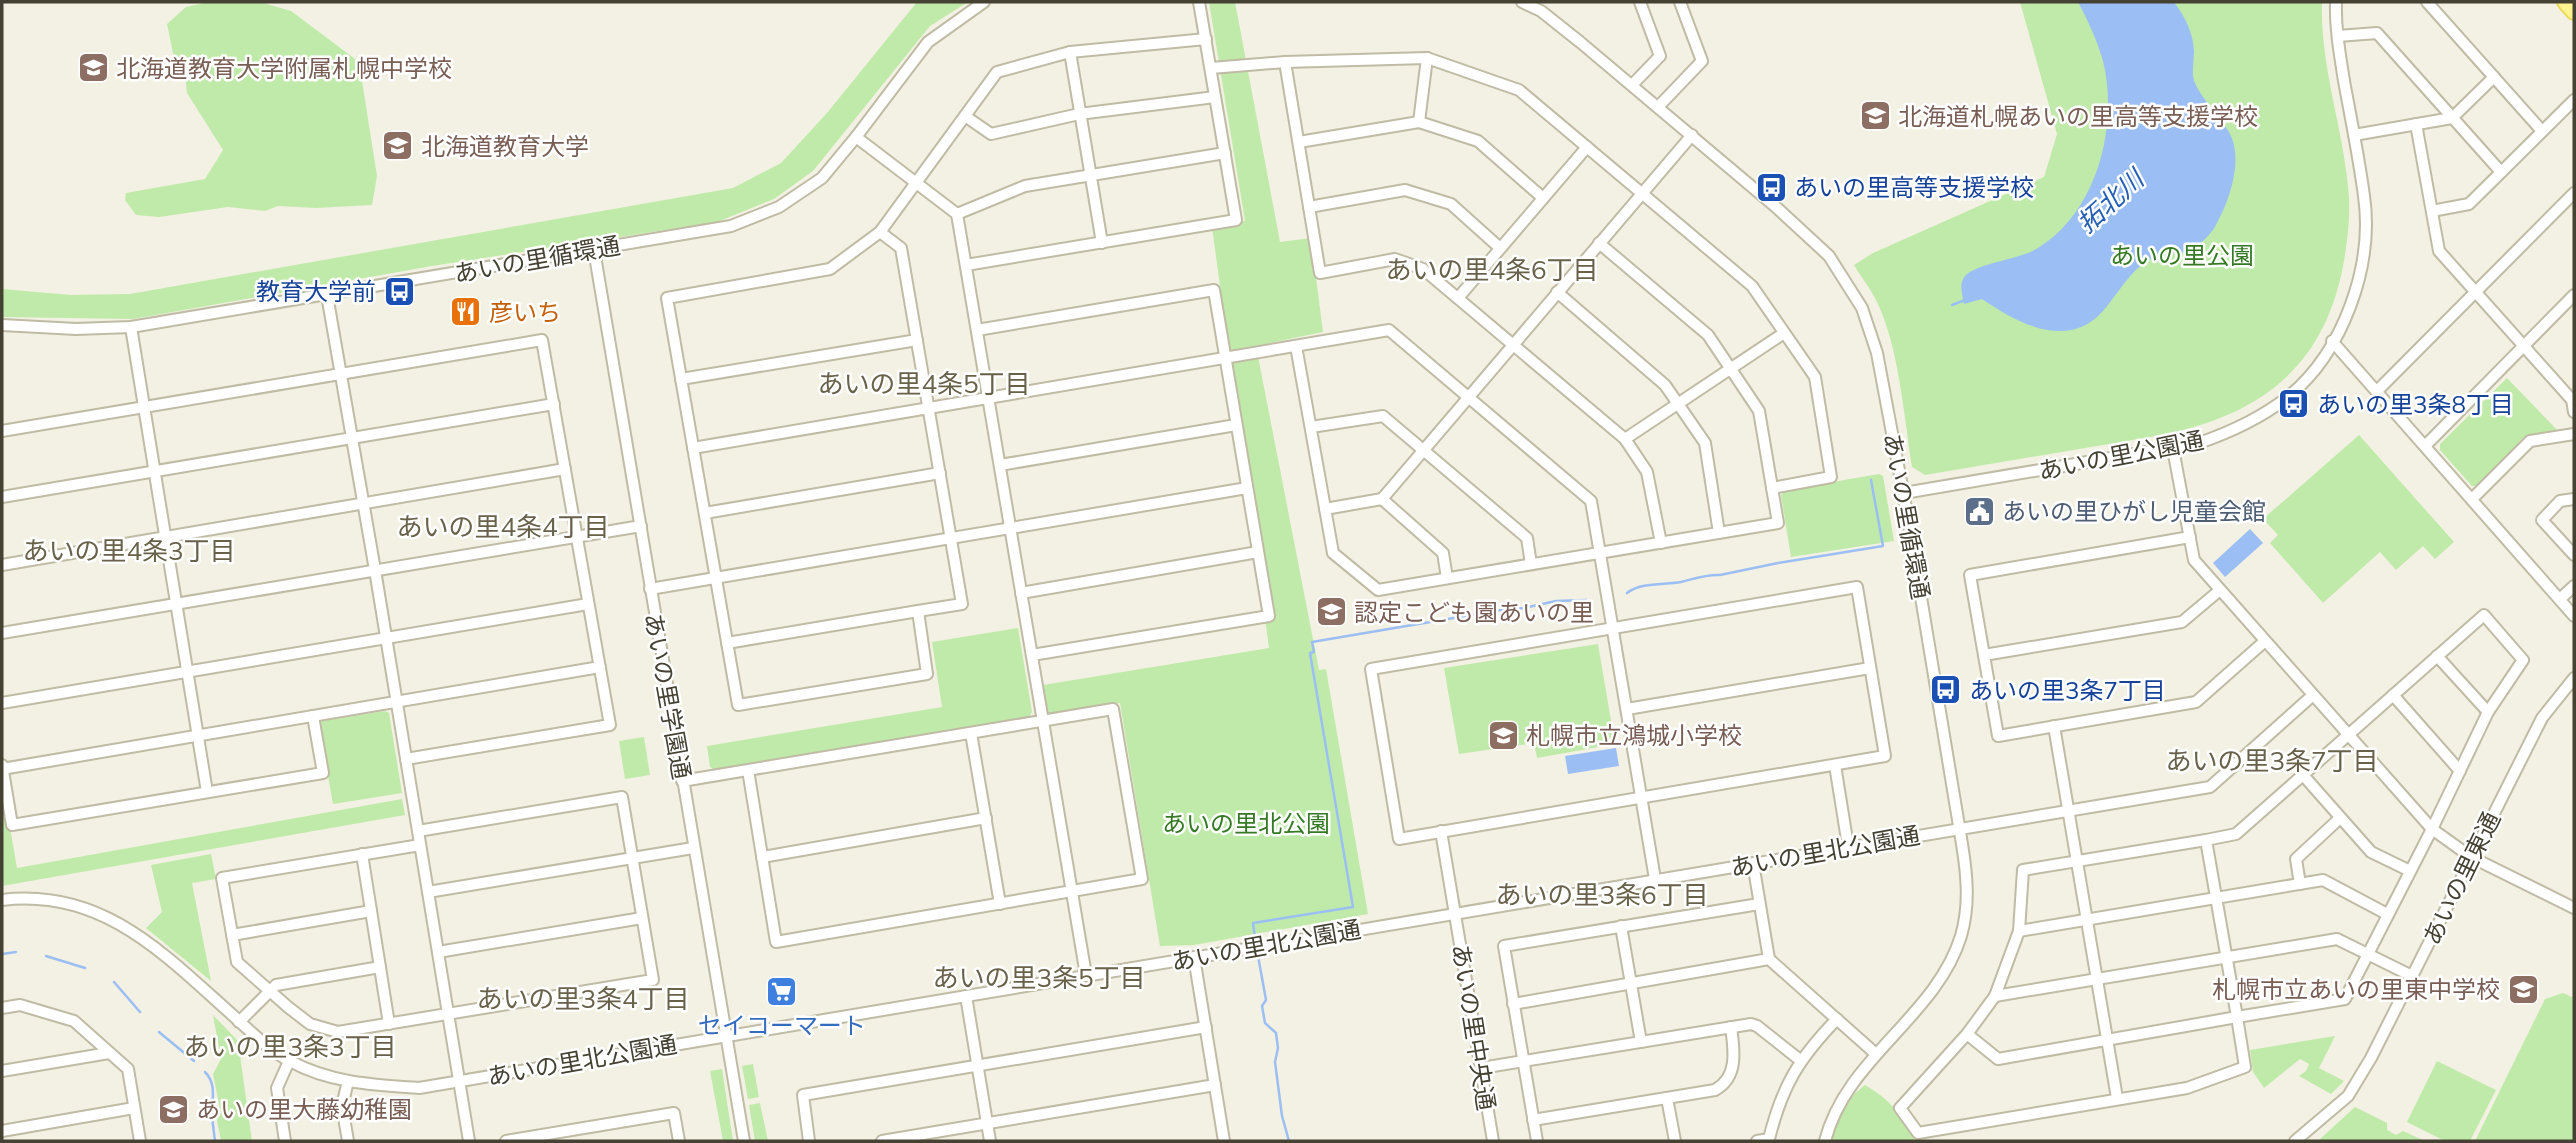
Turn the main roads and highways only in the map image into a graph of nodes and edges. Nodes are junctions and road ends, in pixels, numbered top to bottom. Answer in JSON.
{"nodes":[{"id":1,"x":2565,"y":2,"type":"edge"},
{"id":2,"x":2574,"y":12,"type":"edge"}],
"edges":[{"from":1,"to":2,"type":"main road"}]}
